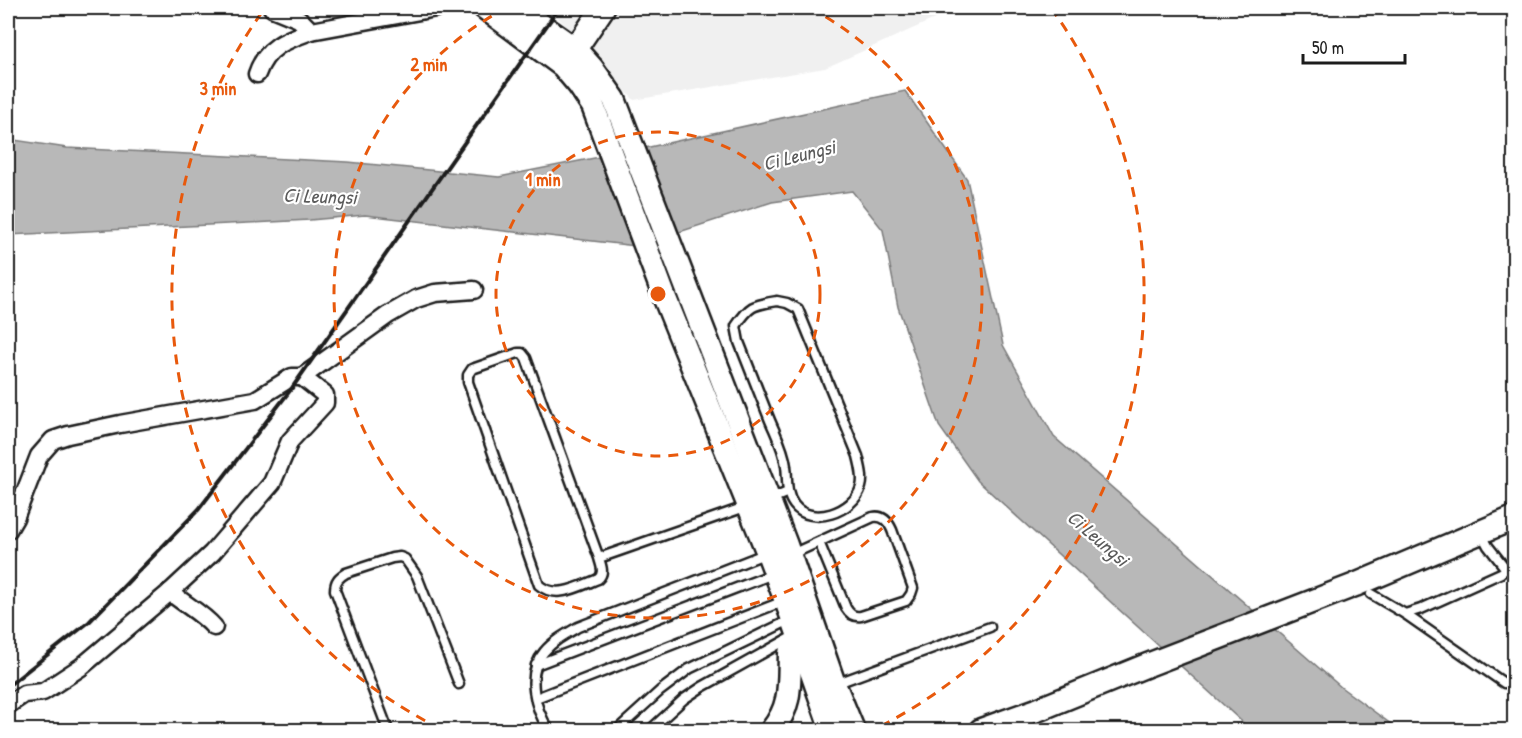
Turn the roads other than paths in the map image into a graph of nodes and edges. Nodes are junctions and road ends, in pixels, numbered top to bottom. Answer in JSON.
{"nodes":[{"id":1,"x":272,"y":8,"type":"edge"},
{"id":2,"x":436,"y":8,"type":"edge"},
{"id":3,"x":485,"y":8,"type":"edge"},
{"id":4,"x":517,"y":8,"type":"edge"},
{"id":5,"x":603,"y":8,"type":"edge"},
{"id":6,"x":311,"y":31,"type":"junction"},
{"id":7,"x":569,"y":58,"type":"junction"},
{"id":8,"x":257,"y":74,"type":"dead end"},
{"id":9,"x":604,"y":102,"type":"junction"},
{"id":10,"x":474,"y":290,"type":"dead end"},
{"id":11,"x":302,"y":378,"type":"junction"},
{"id":12,"x":769,"y":499,"type":"junction"},
{"id":13,"x":1515,"y":518,"type":"edge"},
{"id":14,"x":8,"y":530,"type":"edge"},
{"id":15,"x":1515,"y":535,"type":"edge"},
{"id":16,"x":1484,"y":539,"type":"junction"},
{"id":17,"x":819,"y":542,"type":"junction"},
{"id":18,"x":780,"y":556,"type":"junction"},
{"id":19,"x":599,"y":558,"type":"junction"},
{"id":20,"x":1506,"y":569,"type":"junction"},
{"id":21,"x":1515,"y":574,"type":"edge"},
{"id":22,"x":170,"y":592,"type":"junction"},
{"id":23,"x":1371,"y":594,"type":"junction"},
{"id":24,"x":1406,"y":614,"type":"junction"},
{"id":25,"x":1292,"y":615,"type":"junction"},
{"id":26,"x":794,"y":622,"type":"junction"},
{"id":27,"x":214,"y":627,"type":"dead end"},
{"id":28,"x":990,"y":627,"type":"dead end"},
{"id":29,"x":536,"y":665,"type":"junction"},
{"id":30,"x":1146,"y":670,"type":"junction"},
{"id":31,"x":1504,"y":683,"type":"dead end"},
{"id":32,"x":459,"y":684,"type":"dead end"},
{"id":33,"x":834,"y":684,"type":"junction"},
{"id":34,"x":536,"y":698,"type":"junction"},
{"id":35,"x":8,"y":705,"type":"edge"},
{"id":36,"x":388,"y":730,"type":"edge"},
{"id":37,"x":549,"y":730,"type":"edge"},
{"id":38,"x":617,"y":730,"type":"edge"},
{"id":39,"x":650,"y":730,"type":"edge"},
{"id":40,"x":772,"y":730,"type":"edge"},
{"id":41,"x":832,"y":730,"type":"edge"},
{"id":42,"x":853,"y":730,"type":"edge"},
{"id":43,"x":981,"y":730,"type":"edge"},
{"id":44,"x":1010,"y":730,"type":"edge"}],
"edges":[{"from":1,"to":6,"type":"street"},
{"from":2,"to":6,"type":"street"},
{"from":3,"to":7,"type":"street"},
{"from":4,"to":7,"type":"street"},
{"from":5,"to":7,"type":"street"},
{"from":6,"to":8,"type":"street"},
{"from":7,"to":9,"type":"street"},
{"from":9,"to":12,"type":"street"},
{"from":9,"to":12,"type":"street"},
{"from":10,"to":11,"type":"street"},
{"from":11,"to":14,"type":"street"},
{"from":11,"to":22,"type":"street"},
{"from":12,"to":12,"type":"lane"},
{"from":12,"to":18,"type":"street"},
{"from":12,"to":19,"type":"lane"},
{"from":13,"to":16,"type":"street"},
{"from":15,"to":16,"type":"street"},
{"from":16,"to":20,"type":"lane"},
{"from":16,"to":23,"type":"street"},
{"from":16,"to":25,"type":"street"},
{"from":17,"to":17,"type":"lane"},
{"from":17,"to":18,"type":"lane"},
{"from":18,"to":26,"type":"street"},
{"from":18,"to":29,"type":"lane"},
{"from":18,"to":29,"type":"lane"},
{"from":18,"to":33,"type":"street"},
{"from":19,"to":19,"type":"lane"},
{"from":20,"to":21,"type":"lane"},
{"from":20,"to":24,"type":"lane"},
{"from":22,"to":27,"type":"street"},
{"from":22,"to":35,"type":"street"},
{"from":23,"to":24,"type":"lane"},
{"from":23,"to":25,"type":"street"},
{"from":24,"to":31,"type":"lane"},
{"from":25,"to":30,"type":"street"},
{"from":26,"to":34,"type":"lane"},
{"from":26,"to":38,"type":"lane"},
{"from":26,"to":39,"type":"lane"},
{"from":26,"to":40,"type":"street"},
{"from":26,"to":41,"type":"street"},
{"from":28,"to":33,"type":"lane"},
{"from":29,"to":34,"type":"lane"},
{"from":30,"to":43,"type":"street"},
{"from":30,"to":44,"type":"street"},
{"from":32,"to":36,"type":"lane"},
{"from":33,"to":42,"type":"street"},
{"from":34,"to":37,"type":"lane"}]}
